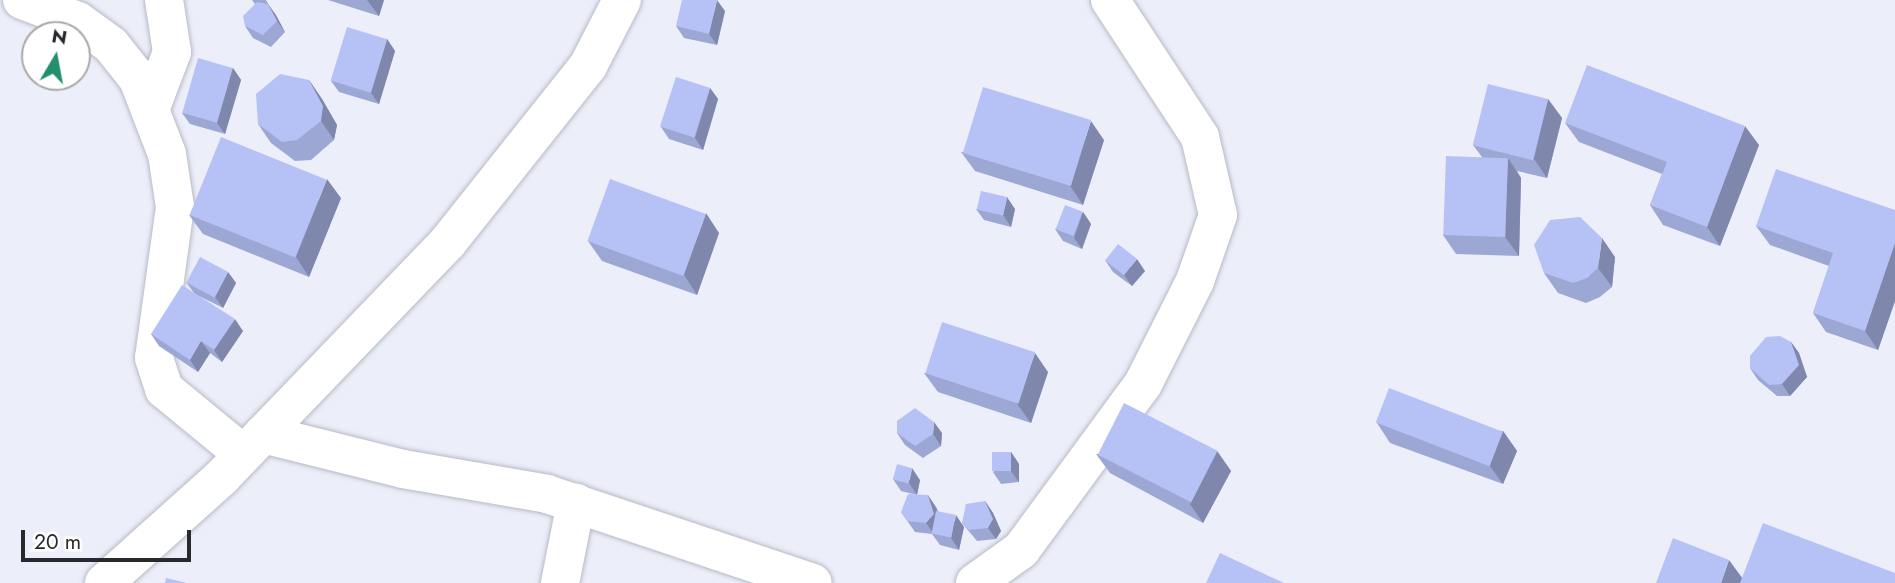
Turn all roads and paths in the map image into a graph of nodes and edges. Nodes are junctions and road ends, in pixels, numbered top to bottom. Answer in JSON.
{"nodes":[{"id":1,"x":22,"y":0,"type":"edge"},
{"id":2,"x":164,"y":0,"type":"edge"},
{"id":3,"x":622,"y":0,"type":"edge"},
{"id":4,"x":1110,"y":0,"type":"edge"},
{"id":5,"x":150,"y":110,"type":"junction"},
{"id":6,"x":253,"y":444,"type":"junction"},
{"id":7,"x":576,"y":503,"type":"junction"},
{"id":8,"x":104,"y":583,"type":"edge"},
{"id":9,"x":560,"y":583,"type":"edge"},
{"id":10,"x":813,"y":583,"type":"edge"},
{"id":11,"x":975,"y":583,"type":"edge"}],
"edges":[{"from":1,"to":5,"type":"street"},
{"from":2,"to":5,"type":"street"},
{"from":3,"to":6,"type":"street"},
{"from":4,"to":11,"type":"street"},
{"from":5,"to":6,"type":"street"},
{"from":6,"to":7,"type":"street"},
{"from":6,"to":8,"type":"street"},
{"from":7,"to":9,"type":"street"},
{"from":7,"to":10,"type":"street"}]}
